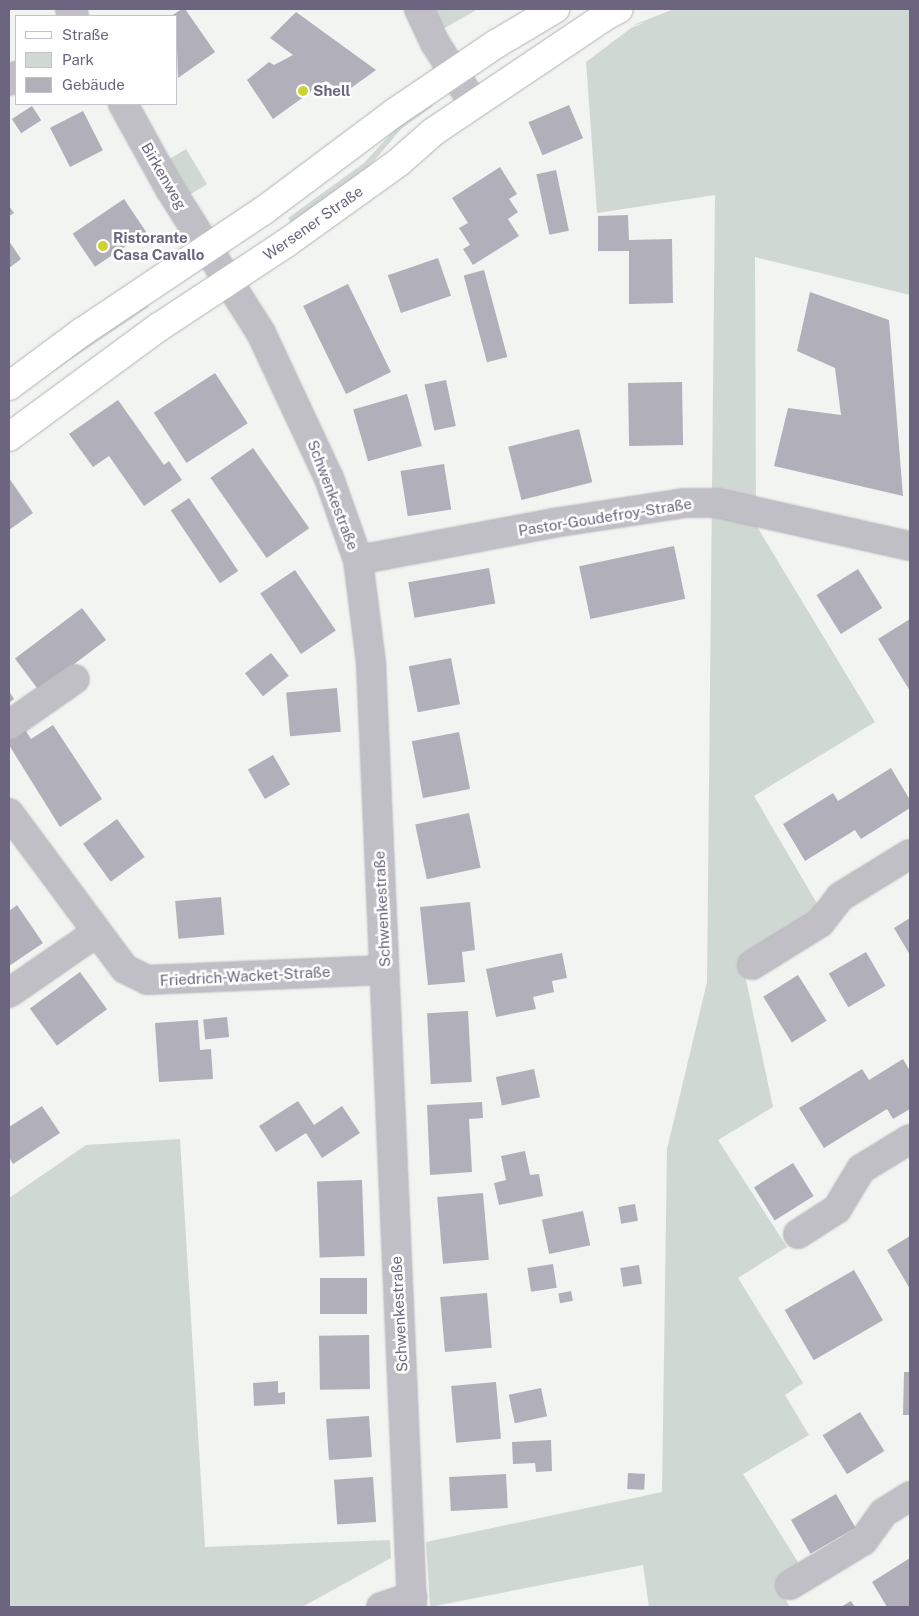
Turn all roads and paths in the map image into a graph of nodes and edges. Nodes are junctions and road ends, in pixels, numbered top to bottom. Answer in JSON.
{"nodes":[{"id":1,"x":419,"y":9,"type":"edge"},
{"id":2,"x":555,"y":9,"type":"edge"},
{"id":3,"x":614,"y":11,"type":"edge"},
{"id":4,"x":454,"y":72,"type":"junction"},
{"id":5,"x":474,"y":104,"type":"junction"},
{"id":6,"x":124,"y":105,"type":"edge"},
{"id":7,"x":207,"y":247,"type":"junction"},
{"id":8,"x":229,"y":281,"type":"junction"},
{"id":9,"x":9,"y":386,"type":"edge"},
{"id":10,"x":9,"y":437,"type":"edge"},
{"id":11,"x":910,"y":546,"type":"edge"},
{"id":12,"x":358,"y":560,"type":"junction"},
{"id":13,"x":75,"y":679,"type":"dead end"},
{"id":14,"x":9,"y":725,"type":"edge"},
{"id":15,"x":9,"y":813,"type":"edge"},
{"id":16,"x":910,"y":854,"type":"edge"},
{"id":17,"x":96,"y":933,"type":"junction"},
{"id":18,"x":752,"y":965,"type":"dead end"},
{"id":19,"x":384,"y":970,"type":"junction"},
{"id":20,"x":9,"y":993,"type":"edge"},
{"id":21,"x":910,"y":1139,"type":"edge"},
{"id":22,"x":798,"y":1234,"type":"dead end"},
{"id":23,"x":910,"y":1496,"type":"edge"},
{"id":24,"x":790,"y":1585,"type":"dead end"},
{"id":25,"x":412,"y":1602,"type":"edge"},
{"id":26,"x":381,"y":1607,"type":"edge"}],
"edges":[{"from":1,"to":4,"type":"street"},
{"from":2,"to":4,"type":"main road"},
{"from":3,"to":5,"type":"main road","name":"Wersener Straße"},
{"from":4,"to":5,"type":"street"},
{"from":4,"to":7,"type":"main road"},
{"from":5,"to":8,"type":"main road","name":"Wersener Straße"},
{"from":6,"to":7,"type":"street","name":"Birkenweg"},
{"from":7,"to":8,"type":"street","name":"Schwenkestraße"},
{"from":7,"to":9,"type":"main road"},
{"from":8,"to":10,"type":"main road","name":"Wersener Straße"},
{"from":8,"to":12,"type":"street","name":"Schwenkestraße"},
{"from":11,"to":12,"type":"street","name":"Pastor-Goudefroy-Straße"},
{"from":12,"to":19,"type":"street","name":"Schwenkestraße"},
{"from":13,"to":14,"type":"street"},
{"from":15,"to":17,"type":"street","name":"Friedrich-Wacket-Straße"},
{"from":16,"to":18,"type":"street"},
{"from":17,"to":19,"type":"street","name":"Friedrich-Wacket-Straße"},
{"from":17,"to":20,"type":"street"},
{"from":19,"to":25,"type":"street","name":"Schwenkestraße"},
{"from":21,"to":22,"type":"street"},
{"from":23,"to":24,"type":"street"},
{"from":25,"to":26,"type":"street"}]}
